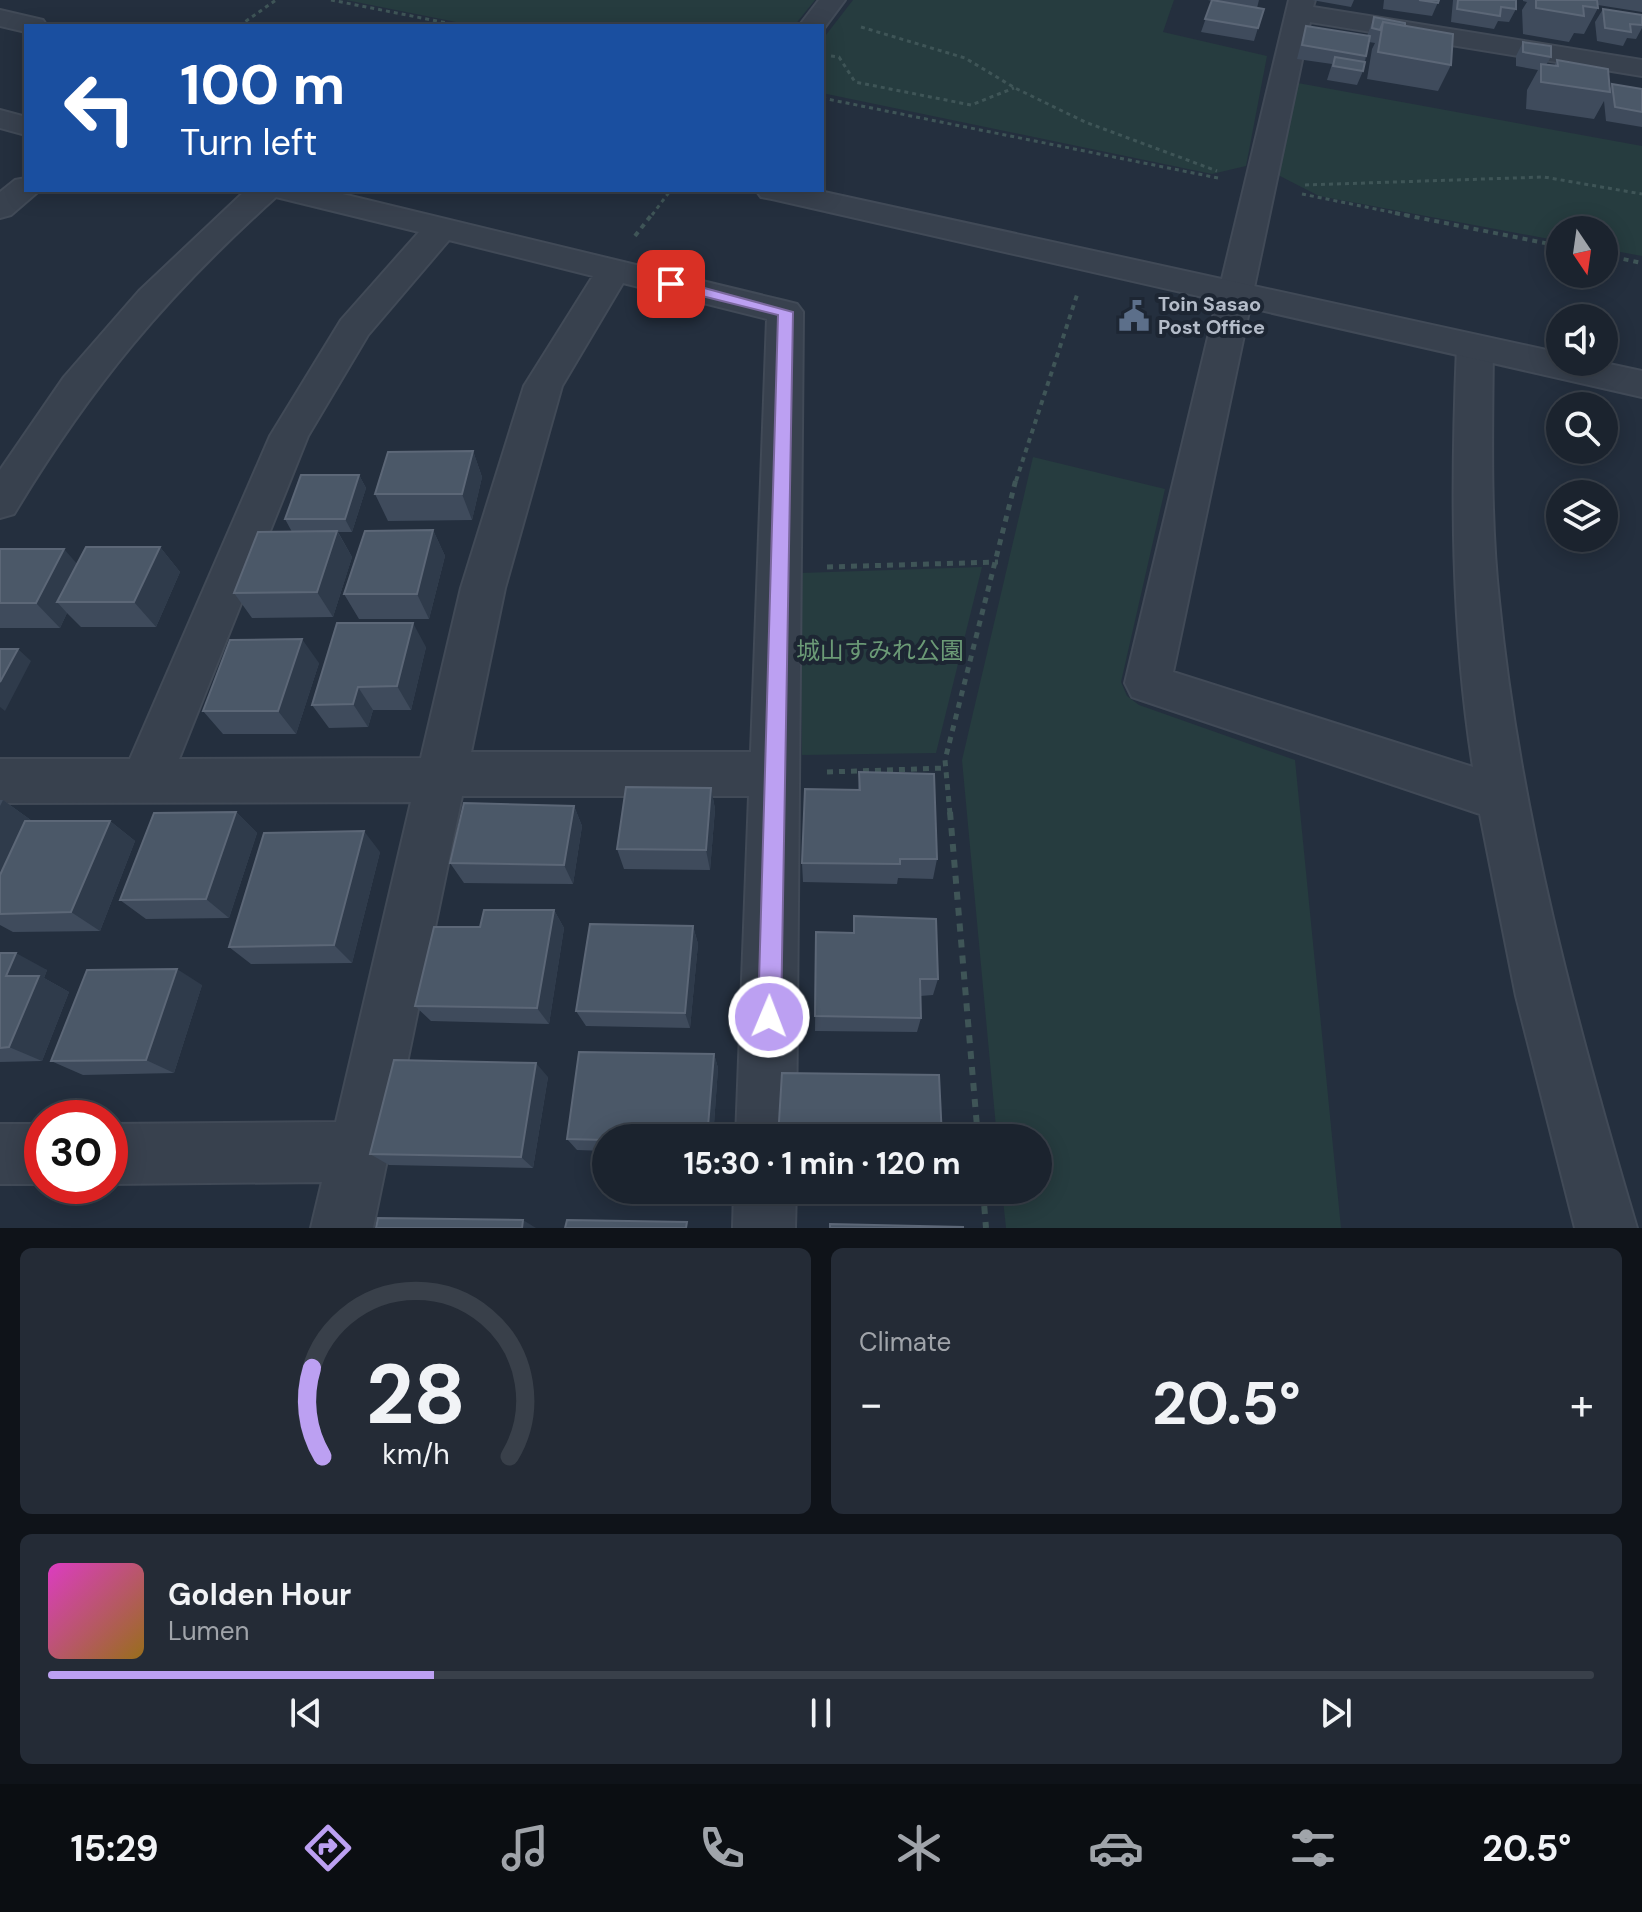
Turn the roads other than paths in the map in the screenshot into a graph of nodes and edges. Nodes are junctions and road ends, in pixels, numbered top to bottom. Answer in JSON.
{"nodes":[{"id":1,"x":832,"y":0,"type":"edge"},
{"id":2,"x":1301,"y":6,"type":"edge"},
{"id":3,"x":0,"y":18,"type":"edge"},
{"id":4,"x":26,"y":24,"type":"edge"},
{"id":5,"x":814,"y":24,"type":"edge"},
{"id":6,"x":1642,"y":68,"type":"edge"},
{"id":7,"x":0,"y":119,"type":"edge"},
{"id":8,"x":24,"y":125,"type":"edge"},
{"id":9,"x":24,"y":189,"type":"edge"},
{"id":10,"x":263,"y":192,"type":"edge"},
{"id":11,"x":295,"y":192,"type":"edge"},
{"id":12,"x":781,"y":192,"type":"edge"},
{"id":13,"x":0,"y":208,"type":"edge"},
{"id":14,"x":441,"y":228,"type":"junction"},
{"id":15,"x":611,"y":269,"type":"junction"},
{"id":16,"x":1235,"y":292,"type":"junction"},
{"id":17,"x":1475,"y":347,"type":"junction"},
{"id":18,"x":1642,"y":384,"type":"edge"},
{"id":19,"x":0,"y":503,"type":"edge"},
{"id":20,"x":775,"y":774,"type":"junction"},
{"id":21,"x":442,"y":777,"type":"junction"},
{"id":22,"x":0,"y":781,"type":"edge"},
{"id":23,"x":145,"y":781,"type":"junction"},
{"id":24,"x":1502,"y":799,"type":"junction"},
{"id":25,"x":766,"y":1124,"type":"edge"},
{"id":26,"x":359,"y":1152,"type":"junction"},
{"id":27,"x":0,"y":1154,"type":"edge"},
{"id":28,"x":24,"y":1154,"type":"edge"},
{"id":29,"x":128,"y":1154,"type":"edge"},
{"id":30,"x":765,"y":1204,"type":"edge"},
{"id":31,"x":342,"y":1228,"type":"edge"},
{"id":32,"x":764,"y":1228,"type":"edge"},
{"id":33,"x":1606,"y":1228,"type":"edge"}],
"edges":[{"from":1,"to":5,"type":"street"},
{"from":2,"to":6,"type":"street"},
{"from":2,"to":16,"type":"street"},
{"from":3,"to":4,"type":"street"},
{"from":7,"to":8,"type":"street"},
{"from":9,"to":13,"type":"street"},
{"from":10,"to":19,"type":"street"},
{"from":11,"to":14,"type":"street"},
{"from":12,"to":16,"type":"street"},
{"from":14,"to":15,"type":"street"},
{"from":14,"to":23,"type":"street"},
{"from":15,"to":20,"type":"street"},
{"from":15,"to":21,"type":"street"},
{"from":16,"to":17,"type":"street"},
{"from":16,"to":24,"type":"street"},
{"from":17,"to":18,"type":"street"},
{"from":17,"to":24,"type":"street"},
{"from":20,"to":21,"type":"street"},
{"from":20,"to":25,"type":"street"},
{"from":21,"to":23,"type":"street"},
{"from":21,"to":26,"type":"street"},
{"from":22,"to":23,"type":"street"},
{"from":24,"to":33,"type":"street"},
{"from":26,"to":29,"type":"street"},
{"from":26,"to":31,"type":"street"},
{"from":27,"to":28,"type":"street"},
{"from":30,"to":32,"type":"street"}]}
